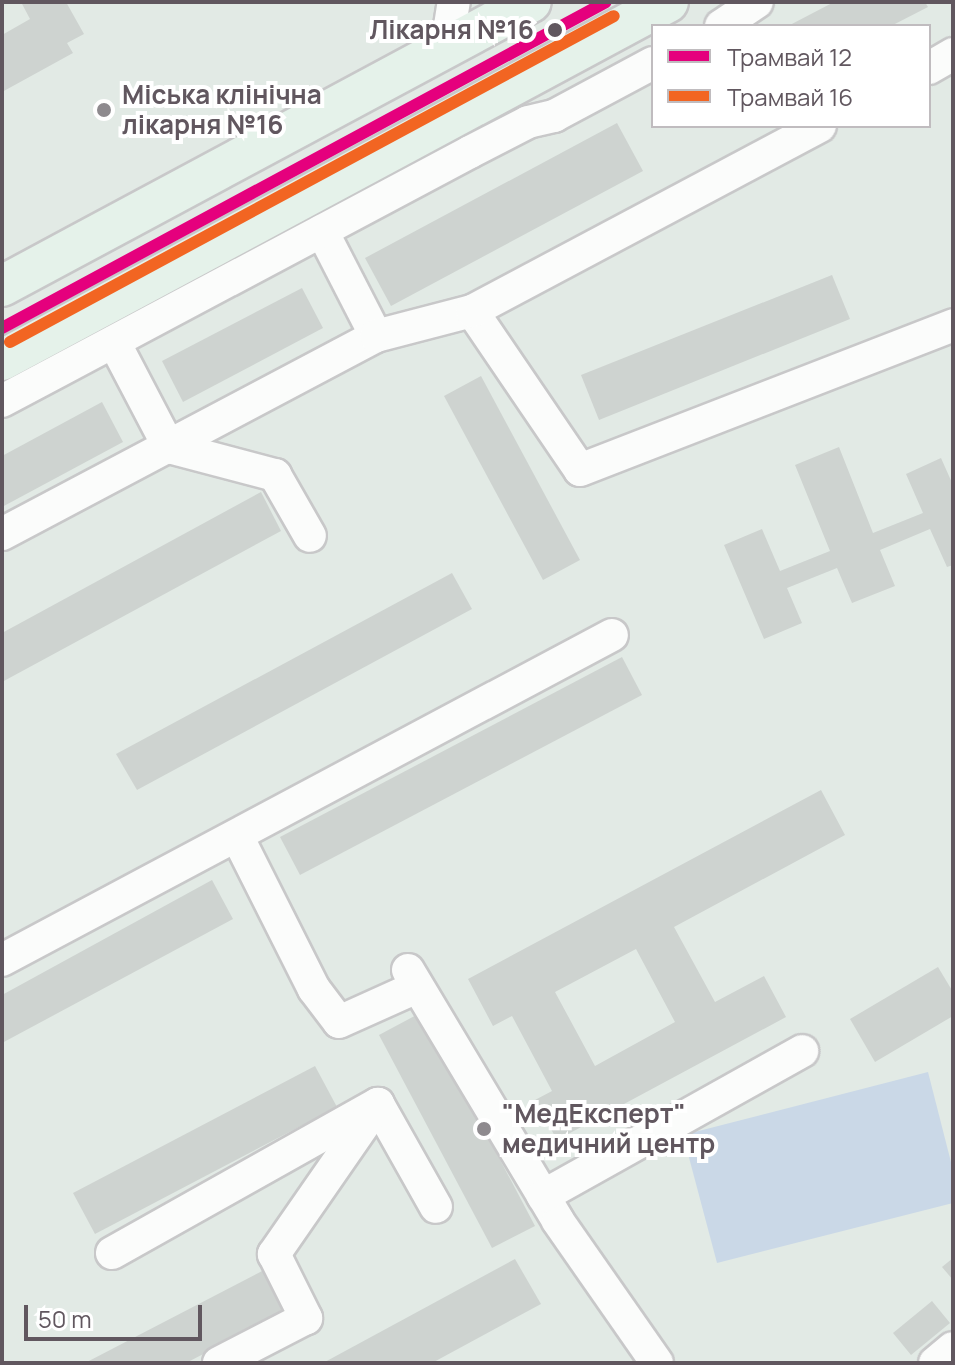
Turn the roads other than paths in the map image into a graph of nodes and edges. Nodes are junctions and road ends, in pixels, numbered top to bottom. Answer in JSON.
{"nodes":[{"id":1,"x":454,"y":2,"type":"edge"},
{"id":2,"x":531,"y":2,"type":"edge"},
{"id":3,"x":668,"y":2,"type":"edge"},
{"id":4,"x":757,"y":2,"type":"edge"},
{"id":5,"x":724,"y":24,"type":"edge"},
{"id":6,"x":436,"y":53,"type":"junction"},
{"id":7,"x":953,"y":54,"type":"edge"},
{"id":8,"x":651,"y":64,"type":"edge"},
{"id":9,"x":931,"y":67,"type":"edge"},
{"id":10,"x":816,"y":128,"type":"edge"},
{"id":11,"x":322,"y":231,"type":"junction"},
{"id":12,"x":2,"y":286,"type":"edge"},
{"id":13,"x":472,"y":311,"type":"junction"},
{"id":14,"x":953,"y":325,"type":"edge"},
{"id":15,"x":376,"y":336,"type":"junction"},
{"id":16,"x":114,"y":342,"type":"junction"},
{"id":17,"x":2,"y":360,"type":"edge"},
{"id":18,"x":2,"y":401,"type":"edge"},
{"id":19,"x":169,"y":447,"type":"junction"},
{"id":20,"x":2,"y":534,"type":"edge"},
{"id":21,"x":310,"y":536,"type":"dead end"},
{"id":22,"x":612,"y":635,"type":"dead end"},
{"id":23,"x":238,"y":838,"type":"junction"},
{"id":24,"x":2,"y":960,"type":"edge"},
{"id":25,"x":802,"y":1051,"type":"dead end"},
{"id":26,"x":378,"y":1104,"type":"junction"},
{"id":27,"x":543,"y":1196,"type":"junction"},
{"id":28,"x":436,"y":1207,"type":"dead end"},
{"id":29,"x":112,"y":1253,"type":"dead end"},
{"id":30,"x":953,"y":1348,"type":"edge"},
{"id":31,"x":219,"y":1363,"type":"edge"},
{"id":32,"x":656,"y":1363,"type":"edge"},
{"id":33,"x":935,"y":1363,"type":"edge"}],
"edges":[{"from":1,"to":6,"type":"street"},
{"from":2,"to":6,"type":"main road"},
{"from":3,"to":17,"type":"main road"},
{"from":4,"to":5,"type":"street"},
{"from":6,"to":12,"type":"main road"},
{"from":7,"to":9,"type":"street"},
{"from":8,"to":11,"type":"street"},
{"from":10,"to":13,"type":"street"},
{"from":11,"to":15,"type":"street"},
{"from":11,"to":16,"type":"street"},
{"from":13,"to":14,"type":"street"},
{"from":13,"to":15,"type":"street"},
{"from":15,"to":19,"type":"street"},
{"from":16,"to":18,"type":"street"},
{"from":16,"to":19,"type":"street"},
{"from":19,"to":20,"type":"street"},
{"from":19,"to":21,"type":"street"},
{"from":22,"to":23,"type":"street"},
{"from":23,"to":24,"type":"street"},
{"from":23,"to":27,"type":"street"},
{"from":25,"to":27,"type":"street"},
{"from":26,"to":28,"type":"street"},
{"from":26,"to":29,"type":"street"},
{"from":26,"to":31,"type":"street"},
{"from":27,"to":32,"type":"street"},
{"from":30,"to":33,"type":"street"}]}
